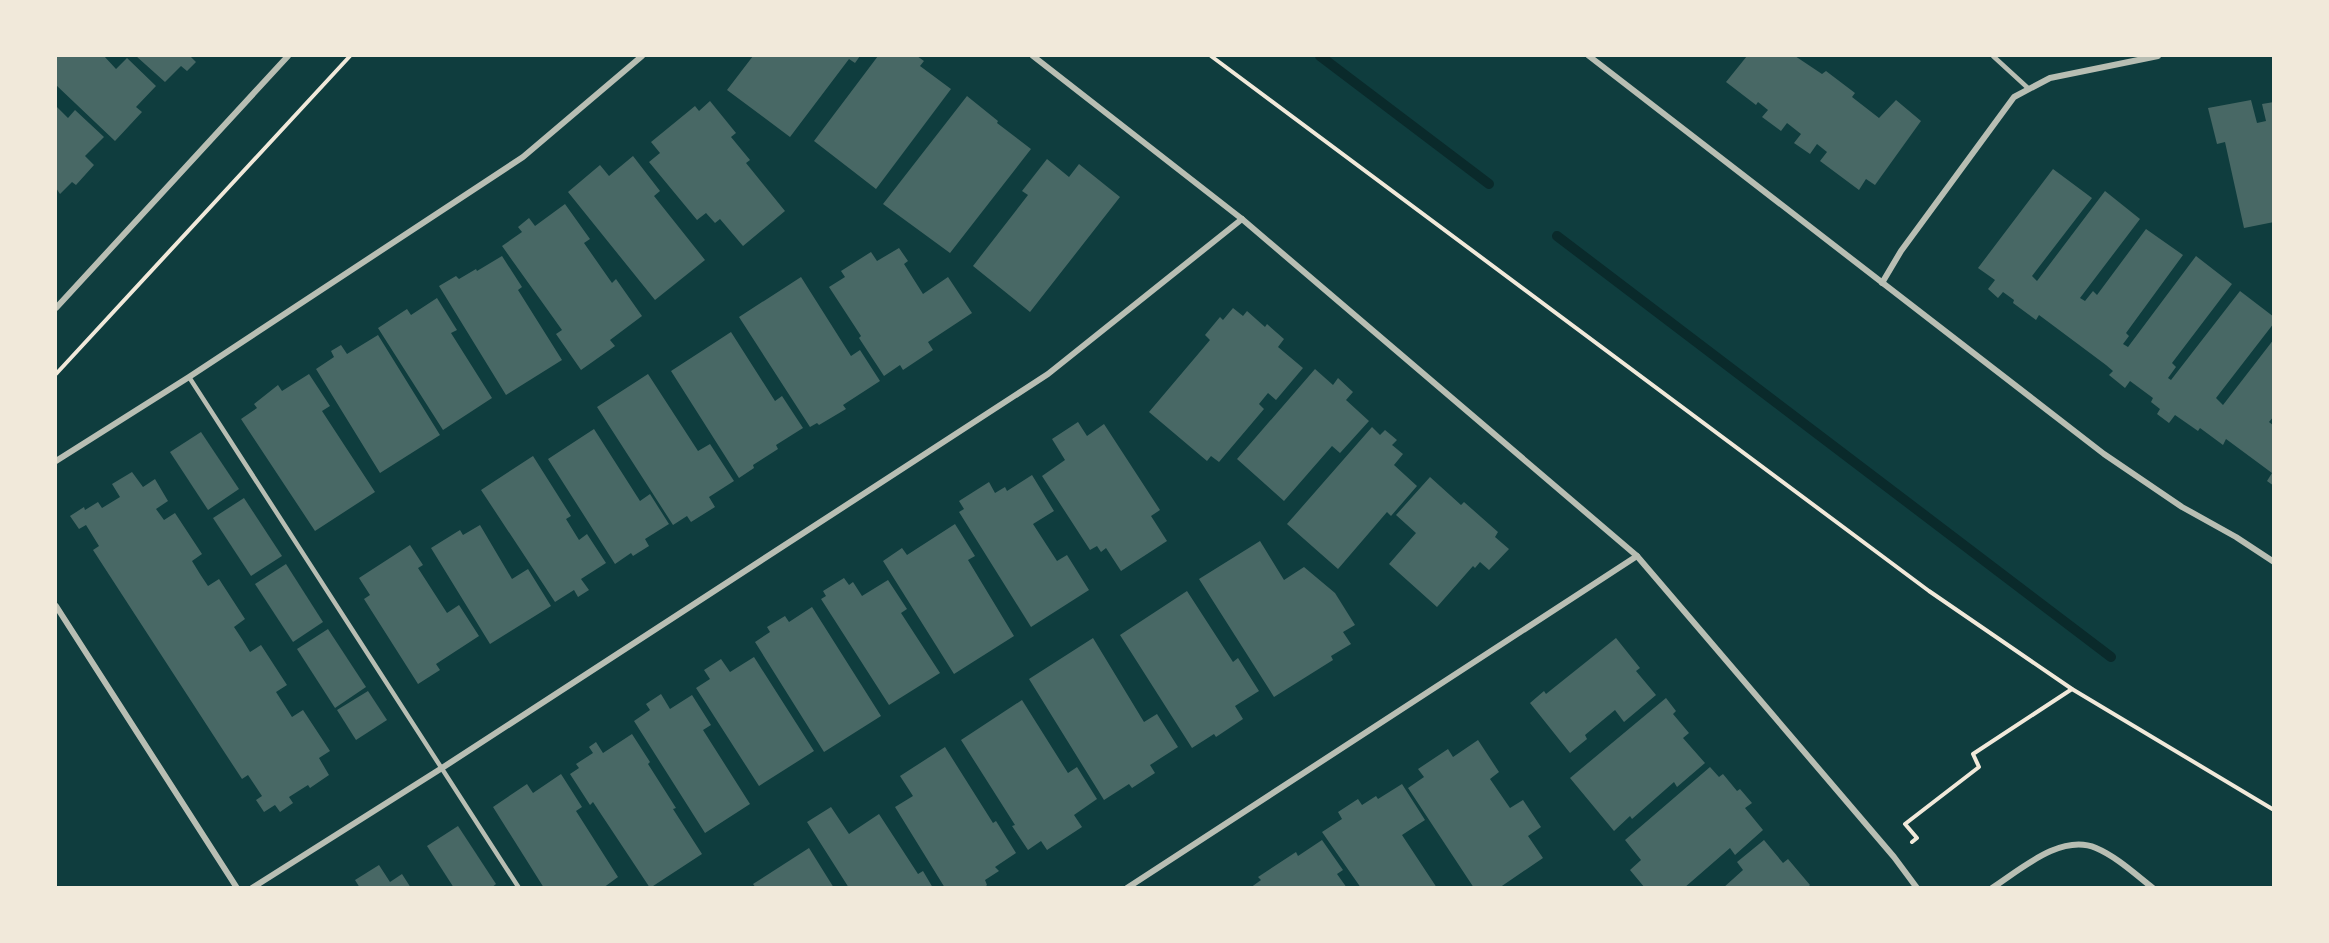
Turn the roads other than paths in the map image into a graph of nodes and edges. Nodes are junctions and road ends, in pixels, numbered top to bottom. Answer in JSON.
{"nodes":[{"id":1,"x":288,"y":56,"type":"edge"},
{"id":2,"x":642,"y":56,"type":"edge"},
{"id":3,"x":1032,"y":56,"type":"edge"},
{"id":4,"x":1589,"y":56,"type":"edge"},
{"id":5,"x":1993,"y":56,"type":"edge"},
{"id":6,"x":2158,"y":56,"type":"edge"},
{"id":7,"x":2030,"y":89,"type":"junction"},
{"id":8,"x":1242,"y":219,"type":"junction"},
{"id":9,"x":1882,"y":283,"type":"junction"},
{"id":10,"x":56,"y":308,"type":"edge"},
{"id":11,"x":189,"y":377,"type":"junction"},
{"id":12,"x":56,"y":461,"type":"edge"},
{"id":13,"x":1637,"y":556,"type":"junction"},
{"id":14,"x":2274,"y":562,"type":"edge"},
{"id":15,"x":56,"y":606,"type":"edge"},
{"id":16,"x":441,"y":768,"type":"junction"},
{"id":17,"x":237,"y":888,"type":"edge"},
{"id":18,"x":252,"y":888,"type":"edge"},
{"id":19,"x":519,"y":888,"type":"edge"},
{"id":20,"x":1127,"y":888,"type":"edge"},
{"id":21,"x":1917,"y":888,"type":"edge"},
{"id":22,"x":1992,"y":888,"type":"edge"},
{"id":23,"x":2153,"y":888,"type":"edge"}],
"edges":[{"from":1,"to":10,"type":"street"},
{"from":2,"to":11,"type":"street"},
{"from":3,"to":8,"type":"street"},
{"from":4,"to":9,"type":"street"},
{"from":5,"to":7,"type":"lane"},
{"from":6,"to":7,"type":"street"},
{"from":7,"to":9,"type":"street"},
{"from":8,"to":13,"type":"street"},
{"from":8,"to":16,"type":"street"},
{"from":9,"to":14,"type":"street"},
{"from":11,"to":12,"type":"street"},
{"from":11,"to":16,"type":"lane"},
{"from":13,"to":20,"type":"street"},
{"from":13,"to":21,"type":"street"},
{"from":15,"to":17,"type":"street"},
{"from":16,"to":18,"type":"street"},
{"from":16,"to":19,"type":"lane"},
{"from":22,"to":23,"type":"street"}]}
